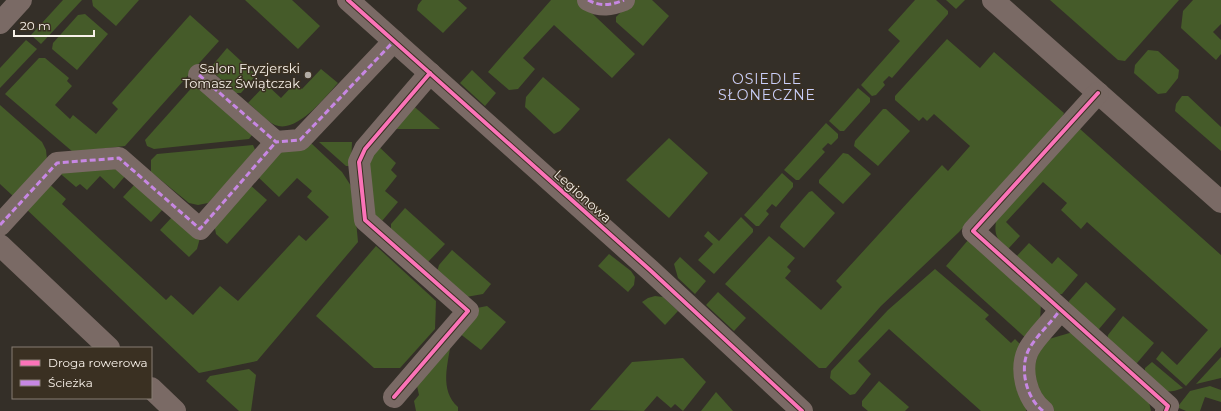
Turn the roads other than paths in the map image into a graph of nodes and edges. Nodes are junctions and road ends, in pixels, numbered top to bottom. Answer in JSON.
{"nodes":[{"id":1,"x":22,"y":0,"type":"edge"},
{"id":2,"x":348,"y":0,"type":"edge"},
{"id":3,"x":588,"y":0,"type":"edge"},
{"id":4,"x":624,"y":0,"type":"edge"},
{"id":5,"x":993,"y":0,"type":"edge"},
{"id":6,"x":0,"y":23,"type":"edge"},
{"id":7,"x":394,"y":41,"type":"junction"},
{"id":8,"x":430,"y":73,"type":"junction"},
{"id":9,"x":199,"y":75,"type":"dead end"},
{"id":10,"x":1098,"y":93,"type":"junction"},
{"id":11,"x":276,"y":142,"type":"junction"},
{"id":12,"x":1221,"y":202,"type":"edge"},
{"id":13,"x":0,"y":225,"type":"edge"},
{"id":14,"x":0,"y":245,"type":"edge"},
{"id":15,"x":1060,"y":310,"type":"junction"},
{"id":16,"x":108,"y":347,"type":"edge"},
{"id":17,"x":152,"y":389,"type":"edge"},
{"id":18,"x":394,"y":397,"type":"dead end"},
{"id":19,"x":175,"y":411,"type":"edge"},
{"id":20,"x":802,"y":411,"type":"edge"},
{"id":21,"x":1042,"y":411,"type":"edge"},
{"id":22,"x":1166,"y":411,"type":"edge"}],
"edges":[{"from":1,"to":6,"type":"street"},
{"from":2,"to":7,"type":"street","name":"Legionowa"},
{"from":3,"to":4,"type":"street"},
{"from":5,"to":10,"type":"street"},
{"from":7,"to":8,"type":"street","name":"Legionowa"},
{"from":7,"to":11,"type":"street"},
{"from":8,"to":18,"type":"street"},
{"from":8,"to":20,"type":"street","name":"Legionowa"},
{"from":9,"to":11,"type":"street"},
{"from":10,"to":12,"type":"street"},
{"from":10,"to":15,"type":"street"},
{"from":11,"to":13,"type":"street"},
{"from":14,"to":16,"type":"street"},
{"from":15,"to":21,"type":"street"},
{"from":15,"to":22,"type":"street"},
{"from":17,"to":19,"type":"street"}]}
